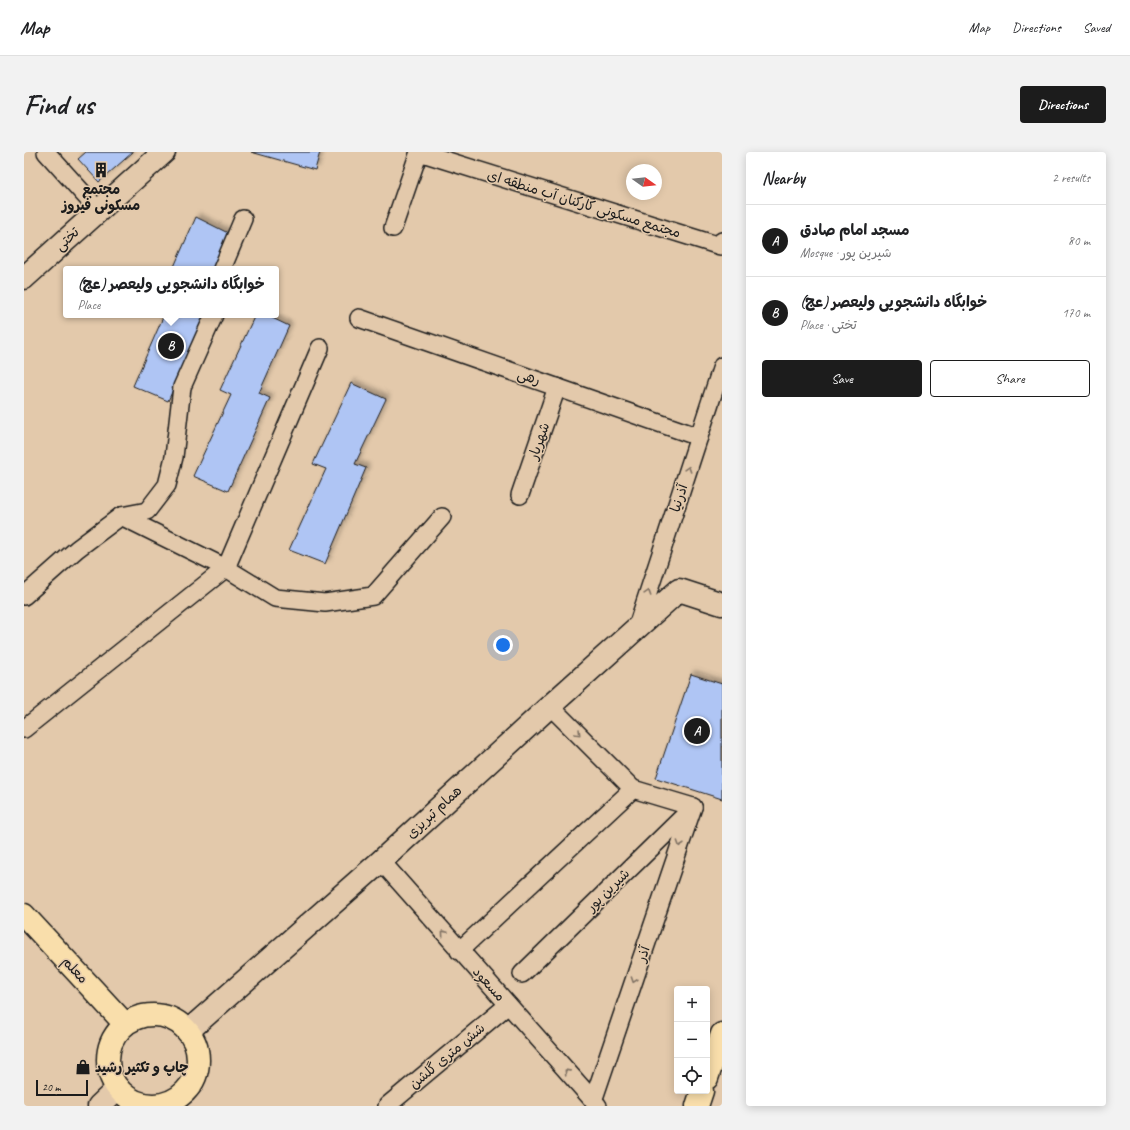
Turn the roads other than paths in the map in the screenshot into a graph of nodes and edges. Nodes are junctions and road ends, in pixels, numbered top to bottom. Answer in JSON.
{"nodes":[{"id":1,"x":164,"y":152,"type":"edge"},
{"id":2,"x":419,"y":152,"type":"edge"},
{"id":3,"x":50,"y":154,"type":"edge"},
{"id":4,"x":99,"y":211,"type":"junction"},
{"id":5,"x":243,"y":220,"type":"dead end"},
{"id":6,"x":393,"y":228,"type":"dead end"},
{"id":7,"x":722,"y":240,"type":"edge"},
{"id":8,"x":223,"y":266,"type":"edge"},
{"id":9,"x":25,"y":275,"type":"edge"},
{"id":10,"x":213,"y":318,"type":"edge"},
{"id":11,"x":359,"y":318,"type":"dead end"},
{"id":12,"x":320,"y":348,"type":"dead end"},
{"id":13,"x":722,"y":366,"type":"edge"},
{"id":14,"x":557,"y":387,"type":"junction"},
{"id":15,"x":699,"y":437,"type":"junction"},
{"id":16,"x":520,"y":495,"type":"dead end"},
{"id":17,"x":121,"y":516,"type":"junction"},
{"id":18,"x":442,"y":517,"type":"dead end"},
{"id":19,"x":226,"y":568,"type":"junction"},
{"id":20,"x":24,"y":596,"type":"edge"},
{"id":21,"x":722,"y":604,"type":"edge"},
{"id":22,"x":636,"y":630,"type":"junction"},
{"id":23,"x":550,"y":706,"type":"junction"},
{"id":24,"x":24,"y":729,"type":"edge"},
{"id":25,"x":633,"y":789,"type":"junction"},
{"id":26,"x":693,"y":807,"type":"junction"},
{"id":27,"x":381,"y":861,"type":"junction"},
{"id":28,"x":24,"y":915,"type":"edge"},
{"id":29,"x":459,"y":951,"type":"junction"},
{"id":30,"x":522,"y":974,"type":"dead end"},
{"id":31,"x":508,"y":1005,"type":"junction"},
{"id":32,"x":125,"y":1024,"type":"junction"},
{"id":33,"x":188,"y":1031,"type":"junction"},
{"id":34,"x":722,"y":1034,"type":"edge"},
{"id":35,"x":710,"y":1069,"type":"edge"},
{"id":36,"x":118,"y":1088,"type":"junction"},
{"id":37,"x":701,"y":1094,"type":"edge"},
{"id":38,"x":186,"y":1100,"type":"edge"},
{"id":39,"x":595,"y":1104,"type":"edge"},
{"id":40,"x":99,"y":1106,"type":"edge"},
{"id":41,"x":387,"y":1106,"type":"edge"},
{"id":42,"x":697,"y":1106,"type":"edge"}],
"edges":[{"from":1,"to":4,"type":"street","name":"تختی"},
{"from":2,"to":6,"type":"street","name":"مجتمع مسکونی کارکنان آب منطقه ای"},
{"from":2,"to":7,"type":"street","name":"مجتمع مسکونی کارکنان آب منطقه ای"},
{"from":3,"to":4,"type":"street"},
{"from":4,"to":9,"type":"street","name":"تختی"},
{"from":5,"to":8,"type":"street"},
{"from":10,"to":17,"type":"street"},
{"from":11,"to":14,"type":"street","name":"رهی"},
{"from":12,"to":19,"type":"street"},
{"from":13,"to":15,"type":"street","name":"آذرنیا"},
{"from":14,"to":15,"type":"street","name":"رهی"},
{"from":14,"to":16,"type":"street","name":"شهریار"},
{"from":22,"to":15,"type":"street","name":"آذرنیا","one_way":true},
{"from":17,"to":19,"type":"street"},
{"from":17,"to":20,"type":"street"},
{"from":18,"to":19,"type":"street"},
{"from":19,"to":24,"type":"street"},
{"from":21,"to":22,"type":"street","name":"همام تبریزی"},
{"from":22,"to":23,"type":"street","name":"همام تبریزی"},
{"from":23,"to":25,"type":"street","one_way":true},
{"from":23,"to":27,"type":"street","name":"همام تبریزی"},
{"from":25,"to":26,"type":"street"},
{"from":25,"to":29,"type":"street"},
{"from":26,"to":30,"type":"street","name":"شیرین پور"},
{"from":26,"to":39,"type":"street","name":"آذر","one_way":true},
{"from":29,"to":27,"type":"street","name":"مسعود","one_way":true},
{"from":27,"to":33,"type":"street","name":"همام تبریزی"},
{"from":28,"to":32,"type":"main road","name":"معلم"},
{"from":29,"to":31,"type":"street","name":"مسعود"},
{"from":39,"to":31,"type":"street","name":"مسعود","one_way":true},
{"from":31,"to":41,"type":"street","name":"شش متری گلشن"},
{"from":32,"to":33,"type":"main road"},
{"from":32,"to":36,"type":"main road"},
{"from":33,"to":38,"type":"main road"},
{"from":34,"to":35,"type":"main road"},
{"from":36,"to":38,"type":"main road"},
{"from":36,"to":40,"type":"street"},
{"from":37,"to":42,"type":"main road"}]}
